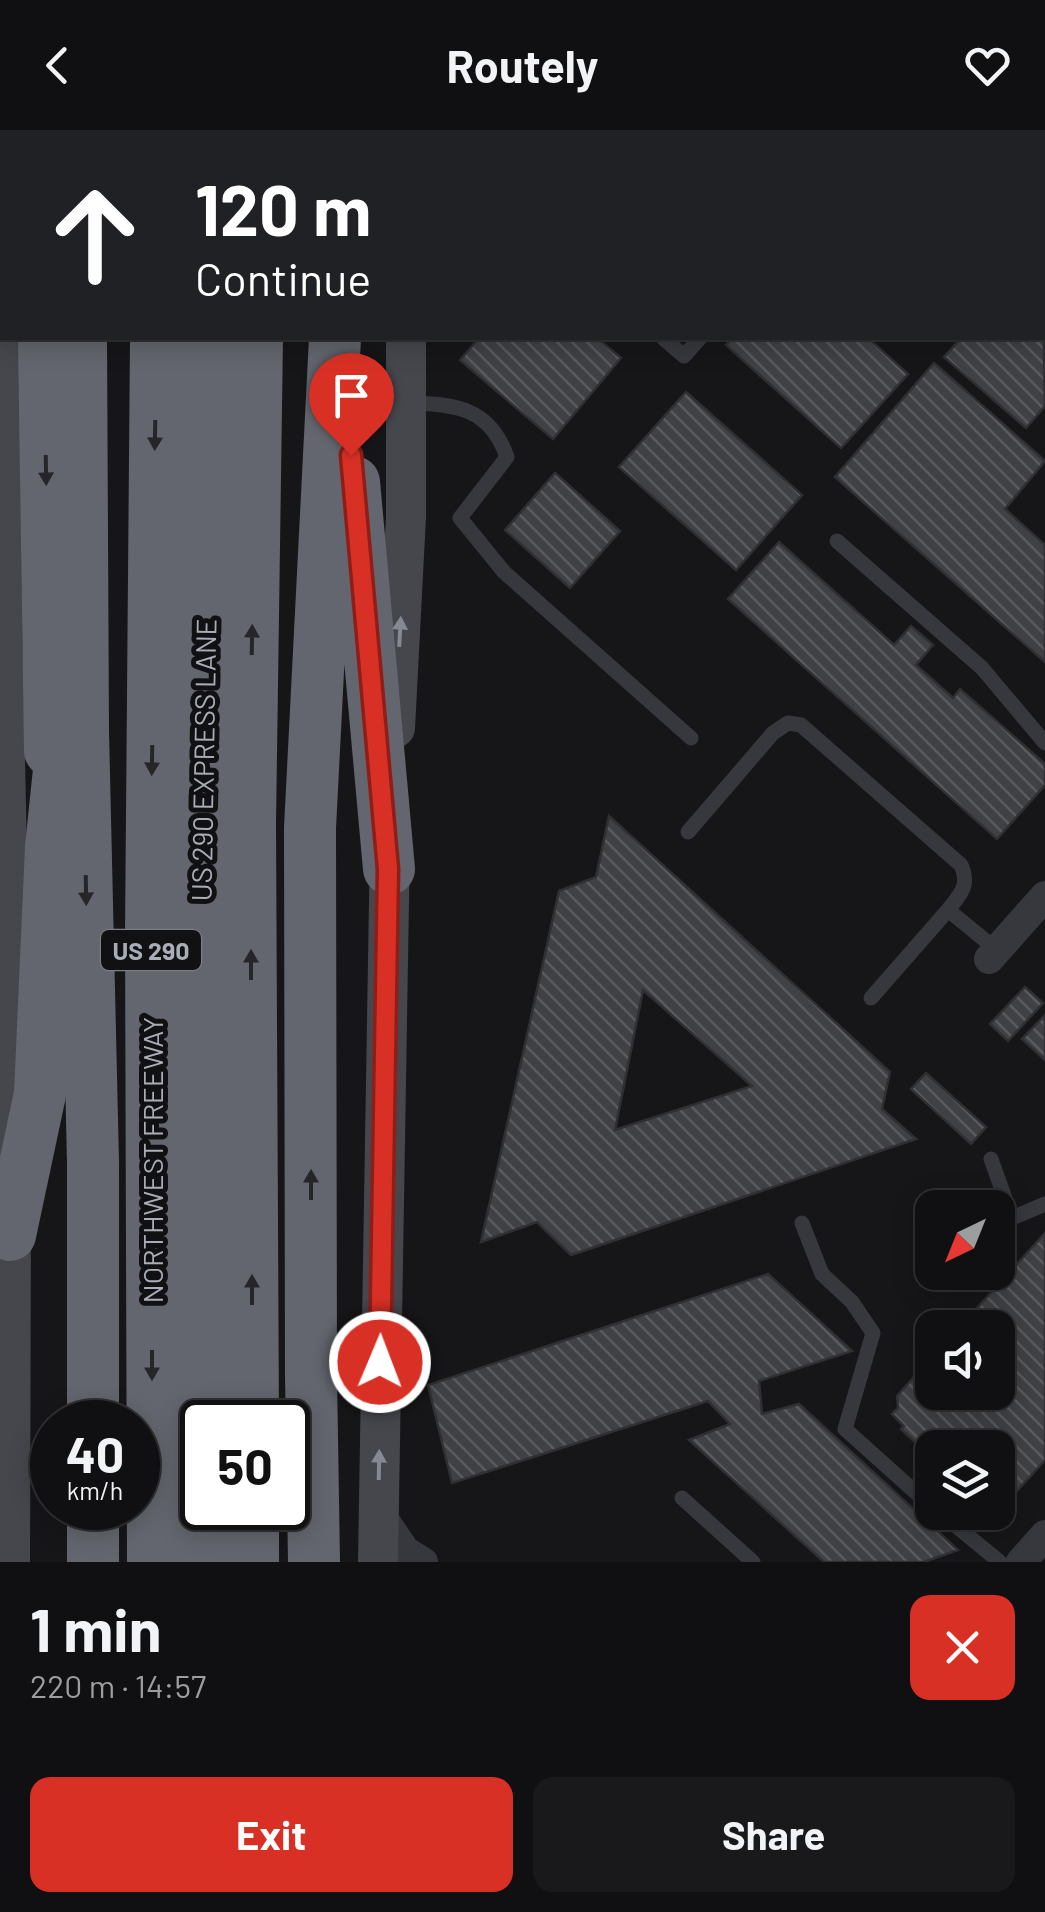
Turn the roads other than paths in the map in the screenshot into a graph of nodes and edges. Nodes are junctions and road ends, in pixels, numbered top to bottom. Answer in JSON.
{"nodes":[{"id":1,"x":0,"y":191,"type":"edge"},
{"id":2,"x":0,"y":253,"type":"edge"},
{"id":3,"x":0,"y":340,"type":"edge"},
{"id":4,"x":44,"y":340,"type":"edge"},
{"id":5,"x":81,"y":340,"type":"edge"},
{"id":6,"x":101,"y":340,"type":"edge"},
{"id":7,"x":156,"y":340,"type":"edge"},
{"id":8,"x":208,"y":340,"type":"edge"},
{"id":9,"x":257,"y":340,"type":"edge"},
{"id":10,"x":338,"y":340,"type":"edge"},
{"id":11,"x":338,"y":340,"type":"edge"},
{"id":12,"x":406,"y":340,"type":"edge"},
{"id":13,"x":665,"y":340,"type":"edge"},
{"id":14,"x":698,"y":340,"type":"edge"},
{"id":15,"x":405,"y":403,"type":"junction"},
{"id":16,"x":1,"y":489,"type":"edge"},
{"id":17,"x":836,"y":541,"type":"dead end"},
{"id":18,"x":691,"y":738,"type":"dead end"},
{"id":19,"x":1045,"y":743,"type":"edge"},
{"id":20,"x":688,"y":832,"type":"dead end"},
{"id":21,"x":52,"y":847,"type":"junction"},
{"id":22,"x":388,"y":869,"type":"junction"},
{"id":23,"x":4,"y":884,"type":"edge"},
{"id":24,"x":1041,"y":908,"type":"edge"},
{"id":25,"x":948,"y":910,"type":"junction"},
{"id":26,"x":993,"y":954,"type":"joint"},
{"id":27,"x":871,"y":998,"type":"dead end"},
{"id":28,"x":7,"y":1113,"type":"edge"},
{"id":29,"x":991,"y":1159,"type":"dead end"},
{"id":30,"x":1045,"y":1204,"type":"edge"},
{"id":31,"x":802,"y":1224,"type":"dead end"},
{"id":32,"x":7,"y":1256,"type":"edge"},
{"id":33,"x":93,"y":1400,"type":"edge"},
{"id":34,"x":204,"y":1400,"type":"edge"},
{"id":35,"x":252,"y":1400,"type":"edge"},
{"id":36,"x":915,"y":1492,"type":"edge"},
{"id":37,"x":682,"y":1498,"type":"dead end"},
{"id":38,"x":378,"y":1511,"type":"junction"},
{"id":39,"x":93,"y":1530,"type":"edge"},
{"id":40,"x":204,"y":1530,"type":"edge"},
{"id":41,"x":253,"y":1530,"type":"edge"},
{"id":42,"x":961,"y":1530,"type":"edge"},
{"id":43,"x":1045,"y":1535,"type":"edge"},
{"id":44,"x":10,"y":1562,"type":"edge"},
{"id":45,"x":93,"y":1562,"type":"edge"},
{"id":46,"x":153,"y":1562,"type":"edge"},
{"id":47,"x":204,"y":1562,"type":"edge"},
{"id":48,"x":253,"y":1562,"type":"edge"},
{"id":49,"x":314,"y":1562,"type":"edge"},
{"id":50,"x":378,"y":1562,"type":"edge"},
{"id":51,"x":422,"y":1562,"type":"edge"},
{"id":52,"x":754,"y":1562,"type":"edge"},
{"id":53,"x":1000,"y":1562,"type":"edge"},
{"id":54,"x":1021,"y":1562,"type":"edge"}],
"edges":[{"from":1,"to":2,"type":"main road"},
{"from":3,"to":16,"type":"main road"},
{"from":4,"to":21,"type":"highway","one_way":true},
{"from":5,"to":33,"type":"highway","one_way":true,"bridge":true},
{"from":6,"to":21,"type":"highway"},
{"from":7,"to":46,"type":"highway","name":"NORTHWEST FREEWAY","number":"US 290","one_way":true},
{"from":8,"to":34,"type":"highway","name":"US 290 EXPRESS LANE"},
{"from":35,"to":9,"type":"highway","one_way":true},
{"from":49,"to":10,"type":"highway","one_way":true},
{"from":11,"to":22,"type":"highway"},
{"from":12,"to":15,"type":"main road"},
{"from":13,"to":14,"type":"lane"},
{"from":15,"to":18,"type":"lane"},
{"from":22,"to":15,"type":"main road","one_way":true},
{"from":16,"to":23,"type":"main road"},
{"from":17,"to":19,"type":"lane"},
{"from":20,"to":25,"type":"lane"},
{"from":21,"to":32,"type":"highway"},
{"from":38,"to":22,"type":"main road","one_way":true},
{"from":23,"to":28,"type":"main road"},
{"from":24,"to":26,"type":"street"},
{"from":25,"to":26,"type":"lane"},
{"from":25,"to":27,"type":"lane"},
{"from":28,"to":32,"type":"main road"},
{"from":29,"to":30,"type":"lane"},
{"from":31,"to":36,"type":"lane"},
{"from":32,"to":44,"type":"main road"},
{"from":37,"to":52,"type":"lane"},
{"from":38,"to":50,"type":"main road"},
{"from":38,"to":51,"type":"street"},
{"from":39,"to":45,"type":"highway"},
{"from":40,"to":47,"type":"highway"},
{"from":41,"to":48,"type":"highway"},
{"from":42,"to":53,"type":"lane"},
{"from":43,"to":54,"type":"street"}]}
